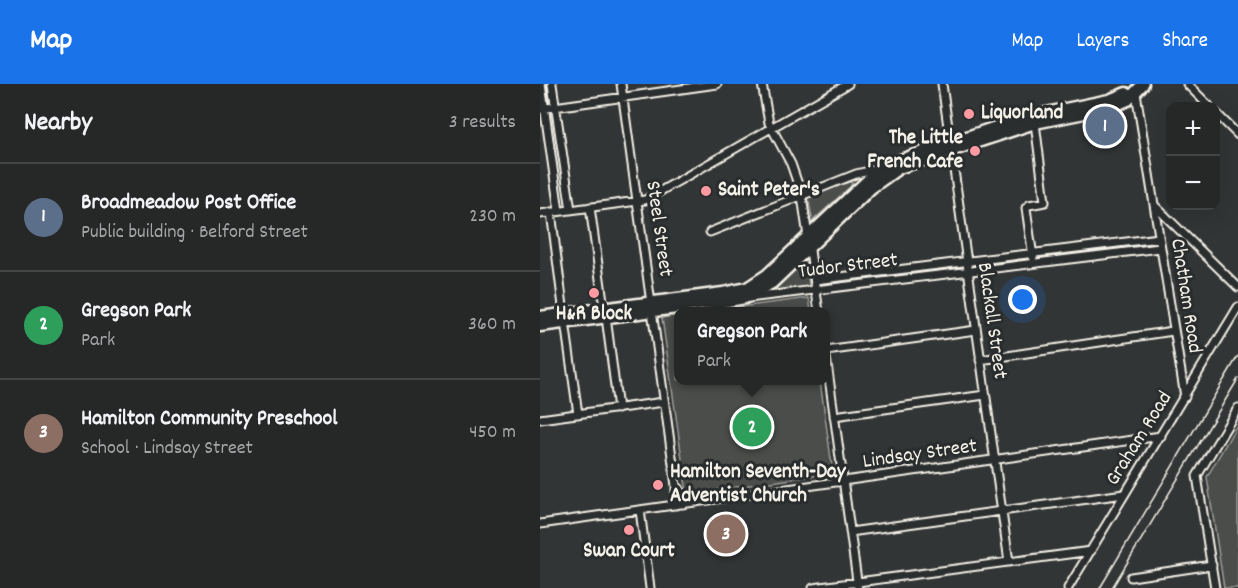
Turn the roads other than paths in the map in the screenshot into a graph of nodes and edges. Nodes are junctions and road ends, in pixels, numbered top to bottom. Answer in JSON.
{"nodes":[{"id":1,"x":541,"y":84,"type":"edge"},
{"id":2,"x":552,"y":84,"type":"edge"},
{"id":3,"x":621,"y":84,"type":"edge"},
{"id":4,"x":717,"y":84,"type":"edge"},
{"id":5,"x":762,"y":84,"type":"edge"},
{"id":6,"x":848,"y":84,"type":"edge"},
{"id":7,"x":942,"y":84,"type":"edge"},
{"id":8,"x":1187,"y":84,"type":"edge"},
{"id":9,"x":1138,"y":87,"type":"edge"},
{"id":10,"x":623,"y":97,"type":"junction"},
{"id":11,"x":1205,"y":102,"type":"edge"},
{"id":12,"x":555,"y":107,"type":"junction"},
{"id":13,"x":542,"y":109,"type":"edge"},
{"id":14,"x":1220,"y":118,"type":"edge"},
{"id":15,"x":1035,"y":123,"type":"junction"},
{"id":16,"x":771,"y":128,"type":"junction"},
{"id":17,"x":1238,"y":135,"type":"edge"},
{"id":18,"x":950,"y":146,"type":"junction"},
{"id":19,"x":885,"y":167,"type":"junction"},
{"id":20,"x":802,"y":196,"type":"junction"},
{"id":21,"x":638,"y":201,"type":"junction"},
{"id":22,"x":1154,"y":204,"type":"junction"},
{"id":23,"x":590,"y":207,"type":"junction"},
{"id":24,"x":571,"y":210,"type":"junction"},
{"id":25,"x":559,"y":211,"type":"junction"},
{"id":26,"x":550,"y":212,"type":"junction"},
{"id":27,"x":540,"y":214,"type":"edge"},
{"id":28,"x":710,"y":232,"type":"dead end"},
{"id":29,"x":1159,"y":238,"type":"junction"},
{"id":30,"x":808,"y":243,"type":"junction"},
{"id":31,"x":1160,"y":248,"type":"junction"},
{"id":32,"x":1032,"y":253,"type":"junction"},
{"id":33,"x":966,"y":262,"type":"junction"},
{"id":34,"x":1034,"y":264,"type":"junction"},
{"id":35,"x":968,"y":272,"type":"junction"},
{"id":36,"x":815,"y":280,"type":"junction"},
{"id":37,"x":1238,"y":287,"type":"edge"},
{"id":38,"x":816,"y":291,"type":"junction"},
{"id":39,"x":745,"y":298,"type":"junction"},
{"id":40,"x":652,"y":306,"type":"junction"},
{"id":41,"x":818,"y":307,"type":"edge"},
{"id":42,"x":1238,"y":307,"type":"edge"},
{"id":43,"x":605,"y":312,"type":"junction"},
{"id":44,"x":540,"y":317,"type":"edge"},
{"id":45,"x":565,"y":318,"type":"junction"},
{"id":46,"x":540,"y":326,"type":"edge"},
{"id":47,"x":976,"y":330,"type":"junction"},
{"id":48,"x":1173,"y":331,"type":"junction"},
{"id":49,"x":830,"y":350,"type":"edge"},
{"id":50,"x":980,"y":360,"type":"junction"},
{"id":51,"x":829,"y":385,"type":"edge"},
{"id":52,"x":985,"y":395,"type":"junction"},
{"id":53,"x":1185,"y":397,"type":"junction"},
{"id":54,"x":664,"y":402,"type":"junction"},
{"id":55,"x":1238,"y":408,"type":"edge"},
{"id":56,"x":618,"y":409,"type":"junction"},
{"id":57,"x":578,"y":414,"type":"junction"},
{"id":58,"x":834,"y":416,"type":"junction"},
{"id":59,"x":540,"y":419,"type":"edge"},
{"id":60,"x":1161,"y":436,"type":"junction"},
{"id":61,"x":995,"y":461,"type":"junction"},
{"id":62,"x":843,"y":482,"type":"junction"},
{"id":63,"x":1124,"y":494,"type":"junction"},
{"id":64,"x":680,"y":504,"type":"junction"},
{"id":65,"x":640,"y":510,"type":"junction"},
{"id":66,"x":1002,"y":511,"type":"junction"},
{"id":67,"x":540,"y":524,"type":"edge"},
{"id":68,"x":850,"y":532,"type":"junction"},
{"id":69,"x":1091,"y":551,"type":"junction"},
{"id":70,"x":1009,"y":562,"type":"junction"},
{"id":71,"x":1212,"y":565,"type":"junction"},
{"id":72,"x":1131,"y":577,"type":"dead end"},
{"id":73,"x":858,"y":585,"type":"edge"},
{"id":74,"x":650,"y":588,"type":"edge"},
{"id":75,"x":813,"y":588,"type":"edge"},
{"id":76,"x":1068,"y":588,"type":"edge"},
{"id":77,"x":1215,"y":588,"type":"edge"}],
"edges":[{"from":1,"to":13,"type":"street"},
{"from":2,"to":12,"type":"street"},
{"from":3,"to":10,"type":"street","name":"Steel Street"},
{"from":4,"to":10,"type":"street"},
{"from":5,"to":16,"type":"street"},
{"from":6,"to":16,"type":"street"},
{"from":7,"to":18,"type":"street","name":"Blackall Street"},
{"from":8,"to":11,"type":"street"},
{"from":9,"to":15,"type":"main road"},
{"from":9,"to":18,"type":"main road"},
{"from":9,"to":22,"type":"street","name":"Chatham Road"},
{"from":10,"to":12,"type":"street"},
{"from":10,"to":21,"type":"street","name":"Steel Street"},
{"from":12,"to":13,"type":"street"},
{"from":12,"to":24,"type":"street"},
{"from":13,"to":25,"type":"street"},
{"from":14,"to":17,"type":"street"},
{"from":15,"to":18,"type":"main road"},
{"from":15,"to":32,"type":"street"},
{"from":16,"to":20,"type":"street"},
{"from":16,"to":21,"type":"street"},
{"from":18,"to":19,"type":"main road"},
{"from":18,"to":30,"type":"main road"},
{"from":18,"to":33,"type":"street","name":"Blackall Street"},
{"from":19,"to":20,"type":"street"},
{"from":19,"to":30,"type":"main road"},
{"from":20,"to":28,"type":"street"},
{"from":20,"to":30,"type":"street"},
{"from":21,"to":23,"type":"street"},
{"from":21,"to":40,"type":"street","name":"Steel Street"},
{"from":22,"to":29,"type":"street","name":"Chatham Road"},
{"from":22,"to":37,"type":"street"},
{"from":23,"to":24,"type":"street"},
{"from":23,"to":43,"type":"street"},
{"from":24,"to":25,"type":"street"},
{"from":25,"to":26,"type":"street"},
{"from":26,"to":27,"type":"street"},
{"from":26,"to":45,"type":"street"},
{"from":29,"to":31,"type":"street","name":"Chatham Road"},
{"from":29,"to":32,"type":"street","name":"Tudor Street"},
{"from":30,"to":36,"type":"street"},
{"from":30,"to":39,"type":"main road"},
{"from":30,"to":40,"type":"main road","name":"Tudor Street"},
{"from":31,"to":34,"type":"street","name":"Tudor Street"},
{"from":31,"to":48,"type":"street","name":"Chatham Road"},
{"from":32,"to":33,"type":"street","name":"Tudor Street"},
{"from":32,"to":34,"type":"street"},
{"from":33,"to":35,"type":"street","name":"Blackall Street"},
{"from":33,"to":36,"type":"street","name":"Tudor Street"},
{"from":34,"to":35,"type":"street","name":"Tudor Street"},
{"from":35,"to":38,"type":"street","name":"Tudor Street"},
{"from":35,"to":47,"type":"street","name":"Blackall Street"},
{"from":36,"to":38,"type":"street"},
{"from":38,"to":39,"type":"street","name":"Tudor Street"},
{"from":38,"to":41,"type":"street"},
{"from":39,"to":40,"type":"main road","name":"Tudor Street"},
{"from":40,"to":43,"type":"main road","name":"Tudor Street"},
{"from":40,"to":54,"type":"street","name":"Steel Street"},
{"from":42,"to":53,"type":"street","name":"Graham Road"},
{"from":43,"to":45,"type":"main road","name":"Tudor Street"},
{"from":43,"to":56,"type":"street"},
{"from":44,"to":45,"type":"main road","name":"Tudor Street"},
{"from":45,"to":46,"type":"main road","name":"Tudor Street"},
{"from":45,"to":57,"type":"street"},
{"from":47,"to":49,"type":"street"},
{"from":47,"to":50,"type":"street","name":"Blackall Street"},
{"from":48,"to":50,"type":"street"},
{"from":48,"to":53,"type":"street","name":"Chatham Road"},
{"from":50,"to":52,"type":"street","name":"Blackall Street"},
{"from":51,"to":58,"type":"street"},
{"from":52,"to":58,"type":"street"},
{"from":52,"to":61,"type":"street","name":"Blackall Street"},
{"from":53,"to":60,"type":"street","name":"Graham Road"},
{"from":54,"to":56,"type":"street"},
{"from":54,"to":64,"type":"street","name":"Steel Street"},
{"from":55,"to":71,"type":"street"},
{"from":56,"to":57,"type":"street"},
{"from":57,"to":59,"type":"street"},
{"from":58,"to":62,"type":"street"},
{"from":60,"to":61,"type":"street","name":"Lindsay Street"},
{"from":60,"to":63,"type":"street","name":"Graham Road"},
{"from":61,"to":62,"type":"street","name":"Lindsay Street"},
{"from":61,"to":66,"type":"street","name":"Blackall Street"},
{"from":62,"to":64,"type":"street","name":"Lindsay Street"},
{"from":62,"to":68,"type":"street"},
{"from":63,"to":66,"type":"street"},
{"from":63,"to":69,"type":"street","name":"Graham Road"},
{"from":64,"to":65,"type":"street","name":"Lindsay Street"},
{"from":65,"to":67,"type":"street","name":"Lindsay Street"},
{"from":65,"to":74,"type":"street"},
{"from":66,"to":68,"type":"street"},
{"from":66,"to":70,"type":"street","name":"Blackall Street"},
{"from":68,"to":73,"type":"street"},
{"from":69,"to":70,"type":"street"},
{"from":69,"to":76,"type":"street","name":"Graham Road"},
{"from":70,"to":73,"type":"street"},
{"from":71,"to":72,"type":"street"},
{"from":71,"to":77,"type":"street"},
{"from":73,"to":75,"type":"street"}]}
